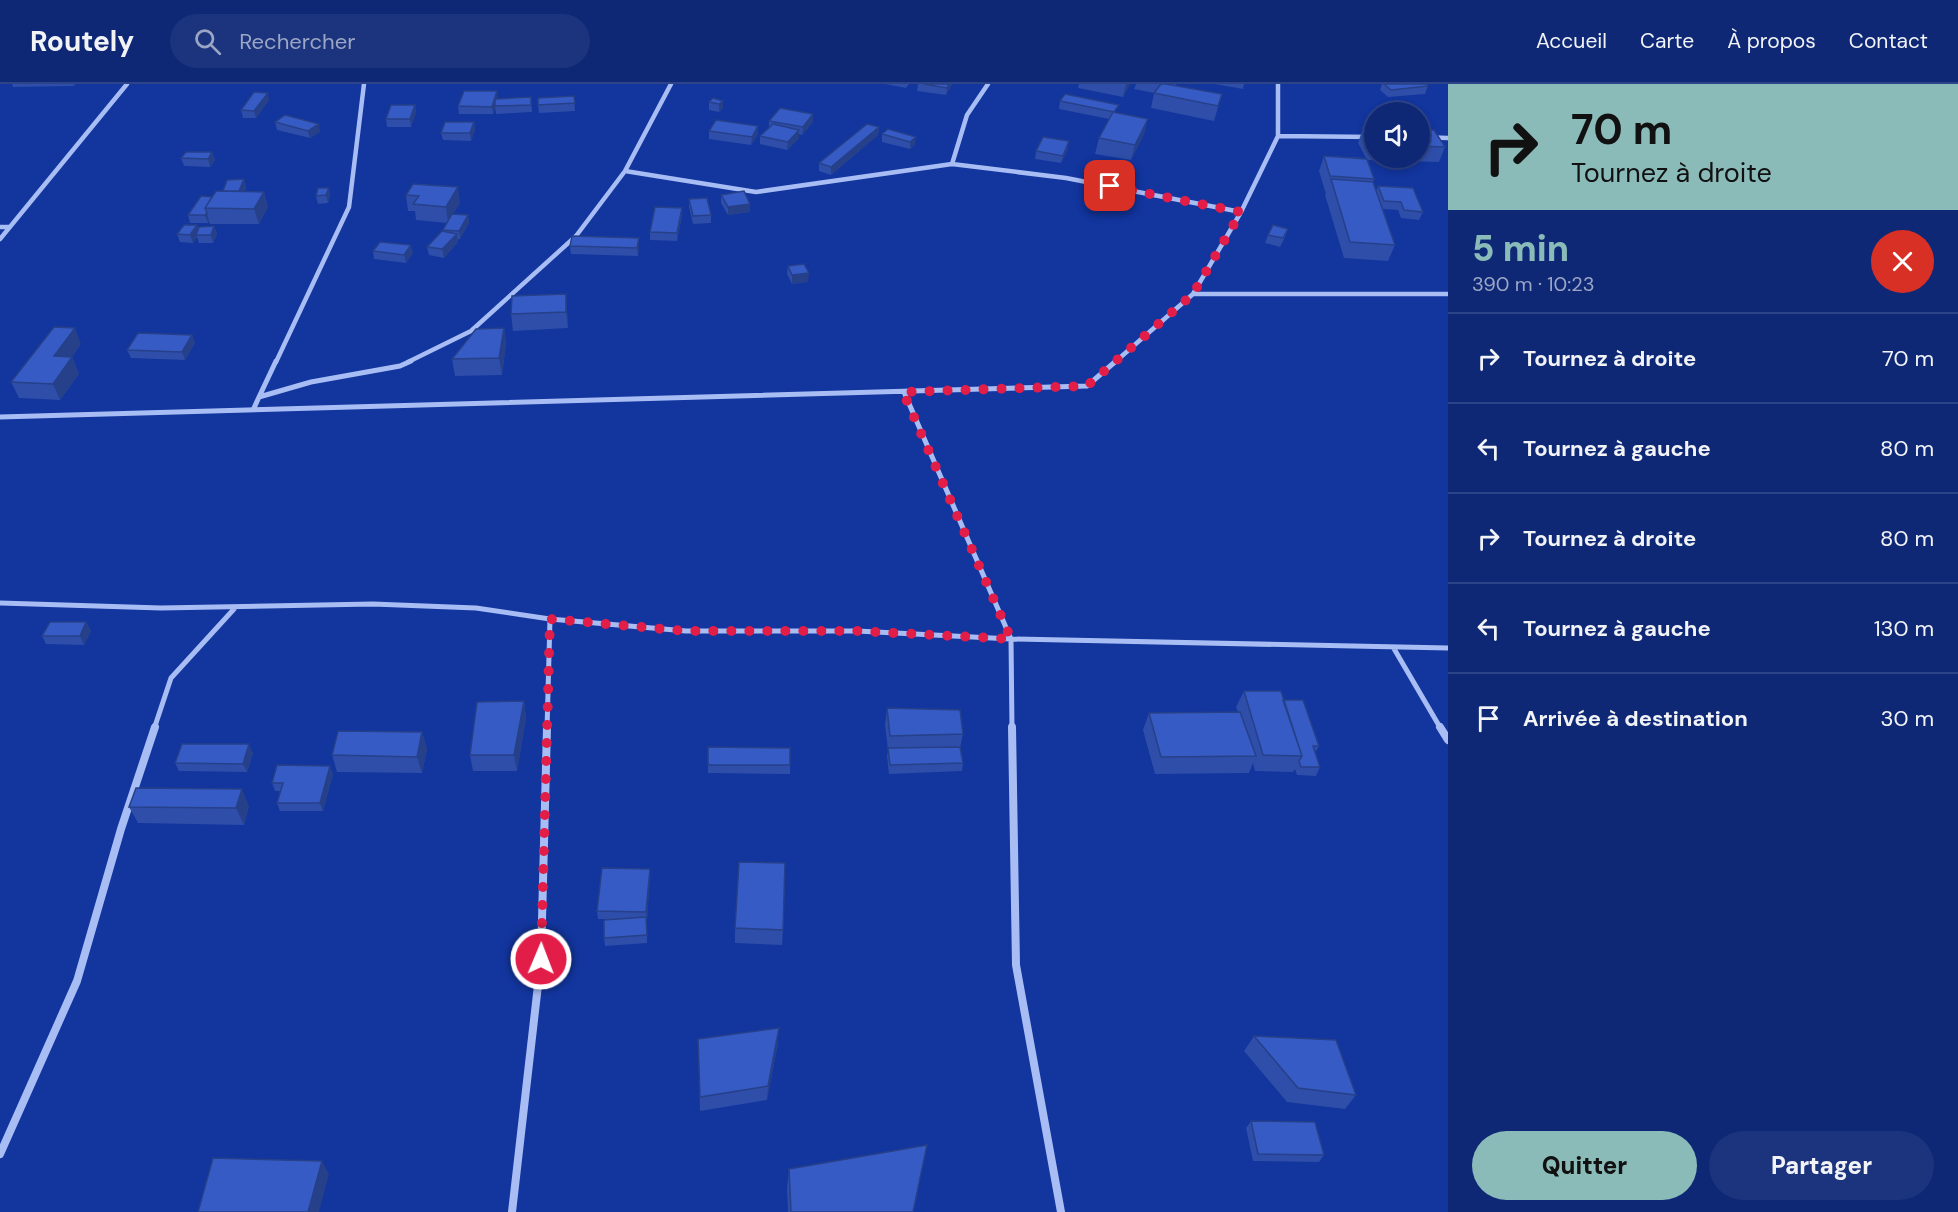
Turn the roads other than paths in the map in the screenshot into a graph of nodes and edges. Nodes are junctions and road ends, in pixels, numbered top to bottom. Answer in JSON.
{"nodes":[{"id":1,"x":127,"y":84,"type":"edge"},
{"id":2,"x":364,"y":84,"type":"edge"},
{"id":3,"x":671,"y":84,"type":"edge"},
{"id":4,"x":988,"y":84,"type":"edge"},
{"id":5,"x":1278,"y":84,"type":"edge"},
{"id":6,"x":1278,"y":136,"type":"junction"},
{"id":7,"x":1364,"y":137,"type":"edge"},
{"id":8,"x":1430,"y":137,"type":"edge"},
{"id":9,"x":1448,"y":138,"type":"edge"},
{"id":10,"x":952,"y":164,"type":"junction"},
{"id":11,"x":625,"y":171,"type":"junction"},
{"id":12,"x":1241,"y":212,"type":"junction"},
{"id":13,"x":0,"y":226,"type":"edge"},
{"id":14,"x":10,"y":227,"type":"junction"},
{"id":15,"x":0,"y":239,"type":"edge"},
{"id":16,"x":1193,"y":294,"type":"junction"},
{"id":17,"x":1448,"y":294,"type":"edge"},
{"id":18,"x":903,"y":392,"type":"junction"},
{"id":19,"x":259,"y":398,"type":"junction"},
{"id":20,"x":254,"y":408,"type":"junction"},
{"id":21,"x":0,"y":417,"type":"edge"},
{"id":22,"x":0,"y":603,"type":"edge"},
{"id":23,"x":234,"y":609,"type":"junction"},
{"id":24,"x":550,"y":619,"type":"junction"},
{"id":25,"x":1011,"y":639,"type":"junction"},
{"id":26,"x":1393,"y":647,"type":"junction"},
{"id":27,"x":1448,"y":648,"type":"edge"},
{"id":28,"x":1448,"y":740,"type":"edge"},
{"id":29,"x":0,"y":1154,"type":"edge"},
{"id":30,"x":512,"y":1212,"type":"edge"},
{"id":31,"x":1061,"y":1212,"type":"edge"}],
"edges":[{"from":1,"to":14,"type":"street"},
{"from":2,"to":19,"type":"street"},
{"from":3,"to":11,"type":"street"},
{"from":4,"to":10,"type":"street"},
{"from":5,"to":6,"type":"street"},
{"from":6,"to":7,"type":"street"},
{"from":6,"to":12,"type":"street"},
{"from":8,"to":9,"type":"street"},
{"from":10,"to":11,"type":"street"},
{"from":10,"to":12,"type":"street"},
{"from":11,"to":19,"type":"street"},
{"from":12,"to":16,"type":"street"},
{"from":13,"to":14,"type":"street"},
{"from":14,"to":15,"type":"street"},
{"from":16,"to":17,"type":"street"},
{"from":16,"to":18,"type":"street"},
{"from":18,"to":20,"type":"street"},
{"from":18,"to":25,"type":"street"},
{"from":19,"to":20,"type":"street"},
{"from":20,"to":21,"type":"street"},
{"from":22,"to":23,"type":"street"},
{"from":23,"to":24,"type":"street"},
{"from":23,"to":29,"type":"street"},
{"from":24,"to":25,"type":"street"},
{"from":24,"to":30,"type":"street"},
{"from":25,"to":26,"type":"street"},
{"from":25,"to":31,"type":"street"},
{"from":26,"to":27,"type":"street"},
{"from":26,"to":28,"type":"street"}]}
